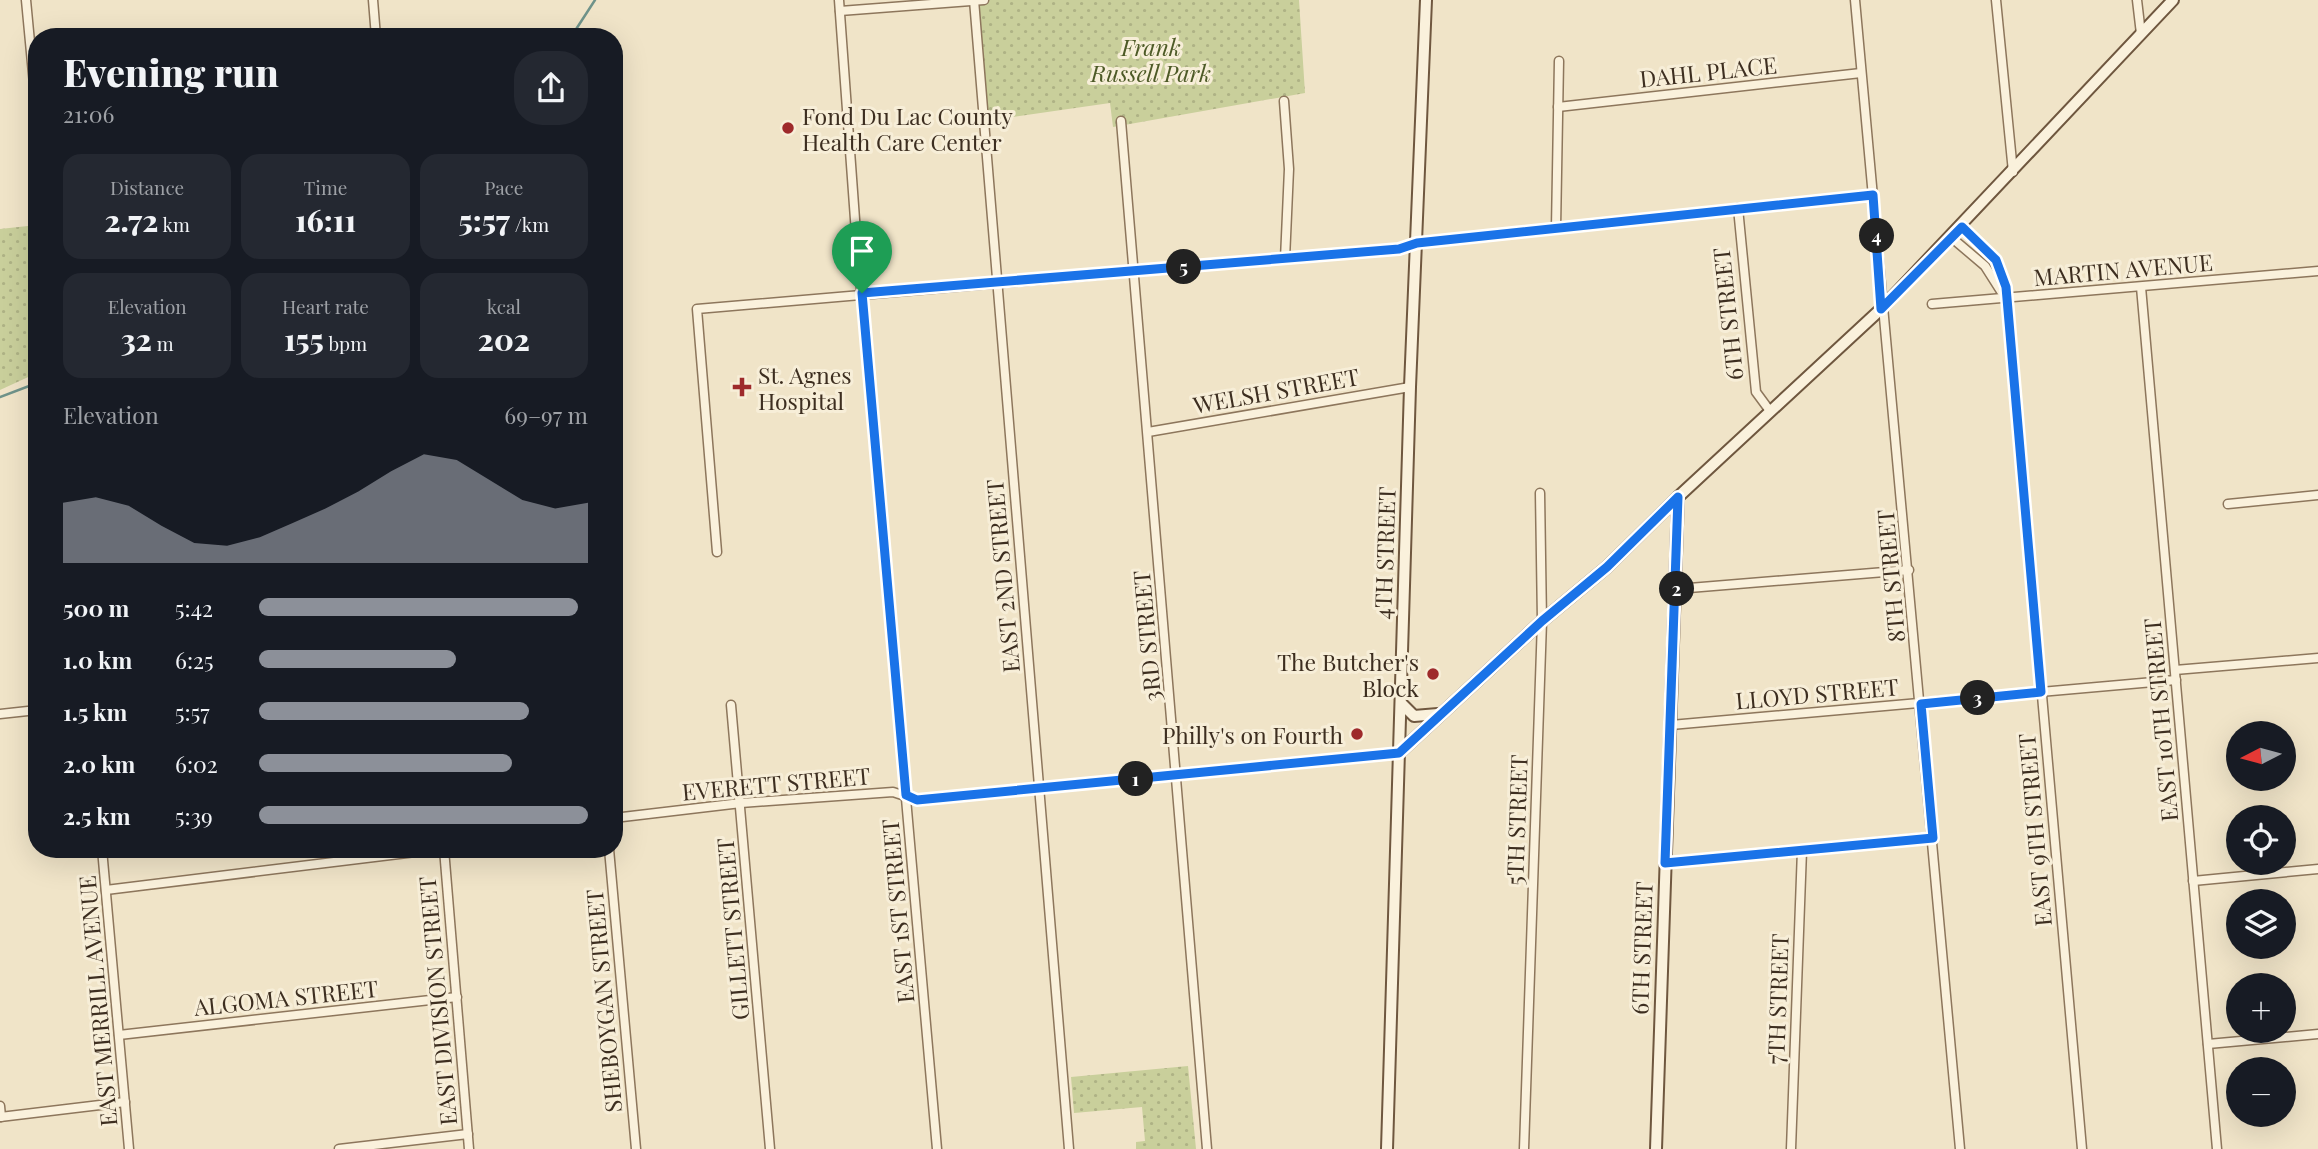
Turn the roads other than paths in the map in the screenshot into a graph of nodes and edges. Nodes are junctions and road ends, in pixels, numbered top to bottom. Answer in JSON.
{"nodes":[{"id":1,"x":26,"y":0,"type":"edge"},
{"id":2,"x":373,"y":0,"type":"edge"},
{"id":3,"x":839,"y":0,"type":"edge"},
{"id":4,"x":984,"y":0,"type":"edge"},
{"id":5,"x":1426,"y":0,"type":"edge"},
{"id":6,"x":1855,"y":0,"type":"edge"},
{"id":7,"x":1996,"y":0,"type":"edge"},
{"id":8,"x":2137,"y":0,"type":"edge"},
{"id":9,"x":2173,"y":0,"type":"edge"},
{"id":10,"x":974,"y":1,"type":"edge"},
{"id":11,"x":840,"y":11,"type":"junction"},
{"id":12,"x":29,"y":28,"type":"edge"},
{"id":13,"x":375,"y":28,"type":"edge"},
{"id":14,"x":2141,"y":34,"type":"junction"},
{"id":15,"x":1559,"y":61,"type":"dead end"},
{"id":16,"x":1861,"y":73,"type":"junction"},
{"id":17,"x":1284,"y":101,"type":"dead end"},
{"id":18,"x":1558,"y":107,"type":"junction"},
{"id":19,"x":1121,"y":121,"type":"dead end"},
{"id":20,"x":2013,"y":172,"type":"junction"},
{"id":21,"x":1873,"y":195,"type":"junction"},
{"id":22,"x":1738,"y":208,"type":"junction"},
{"id":23,"x":1962,"y":227,"type":"junction"},
{"id":24,"x":1556,"y":228,"type":"junction"},
{"id":25,"x":1952,"y":238,"type":"junction"},
{"id":26,"x":1417,"y":243,"type":"junction"},
{"id":27,"x":1285,"y":258,"type":"junction"},
{"id":28,"x":2318,"y":271,"type":"edge"},
{"id":29,"x":1132,"y":272,"type":"junction"},
{"id":30,"x":998,"y":284,"type":"junction"},
{"id":31,"x":2141,"y":287,"type":"junction"},
{"id":32,"x":862,"y":293,"type":"junction"},
{"id":33,"x":2006,"y":299,"type":"junction"},
{"id":34,"x":1932,"y":304,"type":"dead end"},
{"id":35,"x":1881,"y":309,"type":"junction"},
{"id":36,"x":1410,"y":387,"type":"junction"},
{"id":37,"x":1770,"y":411,"type":"junction"},
{"id":38,"x":1148,"y":432,"type":"junction"},
{"id":39,"x":1540,"y":493,"type":"dead end"},
{"id":40,"x":2318,"y":495,"type":"edge"},
{"id":41,"x":1678,"y":497,"type":"junction"},
{"id":42,"x":2228,"y":504,"type":"dead end"},
{"id":43,"x":717,"y":552,"type":"dead end"},
{"id":44,"x":1909,"y":570,"type":"junction"},
{"id":45,"x":1676,"y":589,"type":"junction"},
{"id":46,"x":1542,"y":621,"type":"junction"},
{"id":47,"x":2318,"y":658,"type":"edge"},
{"id":48,"x":2175,"y":670,"type":"junction"},
{"id":49,"x":2176,"y":680,"type":"junction"},
{"id":50,"x":2041,"y":692,"type":"junction"},
{"id":51,"x":1401,"y":702,"type":"junction"},
{"id":52,"x":1921,"y":704,"type":"junction"},
{"id":53,"x":731,"y":705,"type":"dead end"},
{"id":54,"x":28,"y":711,"type":"edge"},
{"id":55,"x":1444,"y":712,"type":"junction"},
{"id":56,"x":0,"y":714,"type":"edge"},
{"id":57,"x":1671,"y":726,"type":"junction"},
{"id":58,"x":1399,"y":753,"type":"junction"},
{"id":59,"x":1176,"y":775,"type":"junction"},
{"id":60,"x":1039,"y":789,"type":"junction"},
{"id":61,"x":906,"y":795,"type":"junction"},
{"id":62,"x":741,"y":803,"type":"junction"},
{"id":63,"x":623,"y":817,"type":"edge"},
{"id":64,"x":1933,"y":838,"type":"junction"},
{"id":65,"x":1802,"y":850,"type":"junction"},
{"id":66,"x":103,"y":858,"type":"edge"},
{"id":67,"x":368,"y":858,"type":"edge"},
{"id":68,"x":443,"y":858,"type":"edge"},
{"id":69,"x":610,"y":858,"type":"edge"},
{"id":70,"x":1665,"y":863,"type":"junction"},
{"id":71,"x":2318,"y":869,"type":"edge"},
{"id":72,"x":2193,"y":881,"type":"junction"},
{"id":73,"x":106,"y":890,"type":"junction"},
{"id":74,"x":457,"y":997,"type":"junction"},
{"id":75,"x":2318,"y":1034,"type":"edge"},
{"id":76,"x":119,"y":1035,"type":"junction"},
{"id":77,"x":2208,"y":1044,"type":"junction"},
{"id":78,"x":125,"y":1102,"type":"junction"},
{"id":79,"x":0,"y":1106,"type":"edge"},
{"id":80,"x":0,"y":1117,"type":"edge"},
{"id":81,"x":468,"y":1134,"type":"junction"},
{"id":82,"x":129,"y":1149,"type":"edge"},
{"id":83,"x":339,"y":1149,"type":"edge"},
{"id":84,"x":469,"y":1149,"type":"edge"},
{"id":85,"x":636,"y":1149,"type":"edge"},
{"id":86,"x":770,"y":1149,"type":"edge"},
{"id":87,"x":936,"y":1149,"type":"edge"},
{"id":88,"x":1069,"y":1149,"type":"edge"},
{"id":89,"x":1207,"y":1149,"type":"edge"},
{"id":90,"x":1387,"y":1149,"type":"edge"},
{"id":91,"x":1524,"y":1149,"type":"edge"},
{"id":92,"x":1656,"y":1149,"type":"edge"},
{"id":93,"x":1791,"y":1149,"type":"edge"},
{"id":94,"x":1960,"y":1149,"type":"edge"},
{"id":95,"x":2082,"y":1149,"type":"edge"},
{"id":96,"x":2217,"y":1149,"type":"edge"}],
"edges":[{"from":1,"to":12,"type":"street"},
{"from":2,"to":13,"type":"street"},
{"from":3,"to":11,"type":"street","name":"EAST 1ST STREET"},
{"from":4,"to":10,"type":"street"},
{"from":5,"to":26,"type":"street","name":"4TH STREET"},
{"from":6,"to":16,"type":"street","name":"8TH STREET"},
{"from":7,"to":20,"type":"street"},
{"from":8,"to":14,"type":"street"},
{"from":9,"to":14,"type":"street"},
{"from":10,"to":11,"type":"street"},
{"from":10,"to":30,"type":"street","name":"EAST 2ND STREET"},
{"from":11,"to":32,"type":"street","name":"EAST 1ST STREET"},
{"from":14,"to":20,"type":"street"},
{"from":15,"to":18,"type":"street"},
{"from":16,"to":18,"type":"street","name":"DAHL PLACE"},
{"from":16,"to":21,"type":"street","name":"8TH STREET"},
{"from":17,"to":27,"type":"street"},
{"from":18,"to":24,"type":"street"},
{"from":19,"to":29,"type":"street","name":"3RD STREET"},
{"from":20,"to":23,"type":"street"},
{"from":21,"to":22,"type":"street"},
{"from":21,"to":35,"type":"street","name":"8TH STREET"},
{"from":22,"to":24,"type":"street"},
{"from":22,"to":37,"type":"street","name":"6TH STREET"},
{"from":23,"to":25,"type":"street"},
{"from":23,"to":33,"type":"street","name":"EAST 9TH STREET"},
{"from":24,"to":26,"type":"street"},
{"from":25,"to":33,"type":"street","name":"EAST 9TH STREET"},
{"from":25,"to":35,"type":"street"},
{"from":26,"to":27,"type":"street"},
{"from":26,"to":36,"type":"street","name":"4TH STREET"},
{"from":27,"to":29,"type":"street"},
{"from":28,"to":31,"type":"street","name":"MARTIN AVENUE"},
{"from":29,"to":30,"type":"street"},
{"from":29,"to":38,"type":"street","name":"3RD STREET"},
{"from":30,"to":32,"type":"street"},
{"from":30,"to":60,"type":"street","name":"EAST 2ND STREET"},
{"from":31,"to":33,"type":"street","name":"MARTIN AVENUE"},
{"from":31,"to":48,"type":"street","name":"EAST 10TH STREET"},
{"from":32,"to":43,"type":"street"},
{"from":32,"to":61,"type":"street","name":"EAST 1ST STREET"},
{"from":33,"to":34,"type":"street","name":"MARTIN AVENUE"},
{"from":33,"to":50,"type":"street","name":"EAST 9TH STREET"},
{"from":35,"to":37,"type":"street"},
{"from":35,"to":44,"type":"street","name":"8TH STREET"},
{"from":36,"to":38,"type":"street","name":"WELSH STREET"},
{"from":36,"to":51,"type":"street","name":"4TH STREET"},
{"from":37,"to":41,"type":"street"},
{"from":38,"to":59,"type":"street","name":"3RD STREET"},
{"from":39,"to":46,"type":"street","name":"5TH STREET"},
{"from":40,"to":42,"type":"street"},
{"from":41,"to":45,"type":"street","name":"6TH STREET"},
{"from":41,"to":46,"type":"street"},
{"from":44,"to":45,"type":"street"},
{"from":44,"to":52,"type":"street","name":"8TH STREET"},
{"from":45,"to":57,"type":"street","name":"6TH STREET"},
{"from":46,"to":55,"type":"street"},
{"from":46,"to":91,"type":"street","name":"5TH STREET"},
{"from":47,"to":48,"type":"street"},
{"from":48,"to":49,"type":"street","name":"EAST 10TH STREET"},
{"from":49,"to":50,"type":"street","name":"LLOYD STREET"},
{"from":49,"to":72,"type":"street","name":"EAST 10TH STREET"},
{"from":50,"to":52,"type":"street","name":"LLOYD STREET"},
{"from":50,"to":95,"type":"street","name":"EAST 9TH STREET"},
{"from":51,"to":55,"type":"street"},
{"from":51,"to":58,"type":"street","name":"4TH STREET"},
{"from":52,"to":57,"type":"street","name":"LLOYD STREET"},
{"from":52,"to":64,"type":"street","name":"8TH STREET"},
{"from":53,"to":62,"type":"street","name":"GILLETT STREET"},
{"from":54,"to":56,"type":"street"},
{"from":55,"to":58,"type":"street"},
{"from":57,"to":70,"type":"street","name":"6TH STREET"},
{"from":58,"to":59,"type":"street","name":"EVERETT STREET"},
{"from":58,"to":90,"type":"street","name":"4TH STREET"},
{"from":59,"to":60,"type":"street","name":"EVERETT STREET"},
{"from":59,"to":89,"type":"street","name":"3RD STREET"},
{"from":60,"to":61,"type":"street","name":"EVERETT STREET"},
{"from":60,"to":88,"type":"street","name":"EAST 2ND STREET"},
{"from":61,"to":62,"type":"street","name":"EVERETT STREET"},
{"from":61,"to":87,"type":"street","name":"EAST 1ST STREET"},
{"from":62,"to":63,"type":"street","name":"EVERETT STREET"},
{"from":62,"to":86,"type":"street","name":"GILLETT STREET"},
{"from":64,"to":65,"type":"street"},
{"from":64,"to":94,"type":"street","name":"8TH STREET"},
{"from":65,"to":70,"type":"street"},
{"from":65,"to":93,"type":"street","name":"7TH STREET"},
{"from":66,"to":73,"type":"street","name":"EAST MERRILL AVENUE"},
{"from":67,"to":73,"type":"street"},
{"from":68,"to":74,"type":"street","name":"EAST DIVISION STREET"},
{"from":69,"to":85,"type":"street","name":"SHEBOYGAN STREET"},
{"from":70,"to":92,"type":"street","name":"6TH STREET"},
{"from":71,"to":72,"type":"street"},
{"from":72,"to":77,"type":"street","name":"EAST 10TH STREET"},
{"from":73,"to":76,"type":"street","name":"EAST MERRILL AVENUE"},
{"from":74,"to":76,"type":"street","name":"ALGOMA STREET"},
{"from":74,"to":81,"type":"street","name":"EAST DIVISION STREET"},
{"from":75,"to":77,"type":"street"},
{"from":76,"to":78,"type":"street","name":"EAST MERRILL AVENUE"},
{"from":77,"to":96,"type":"street","name":"EAST 10TH STREET"},
{"from":78,"to":80,"type":"street"},
{"from":78,"to":82,"type":"street","name":"EAST MERRILL AVENUE"},
{"from":79,"to":80,"type":"street"},
{"from":81,"to":83,"type":"street"},
{"from":81,"to":84,"type":"street","name":"EAST DIVISION STREET"}]}
